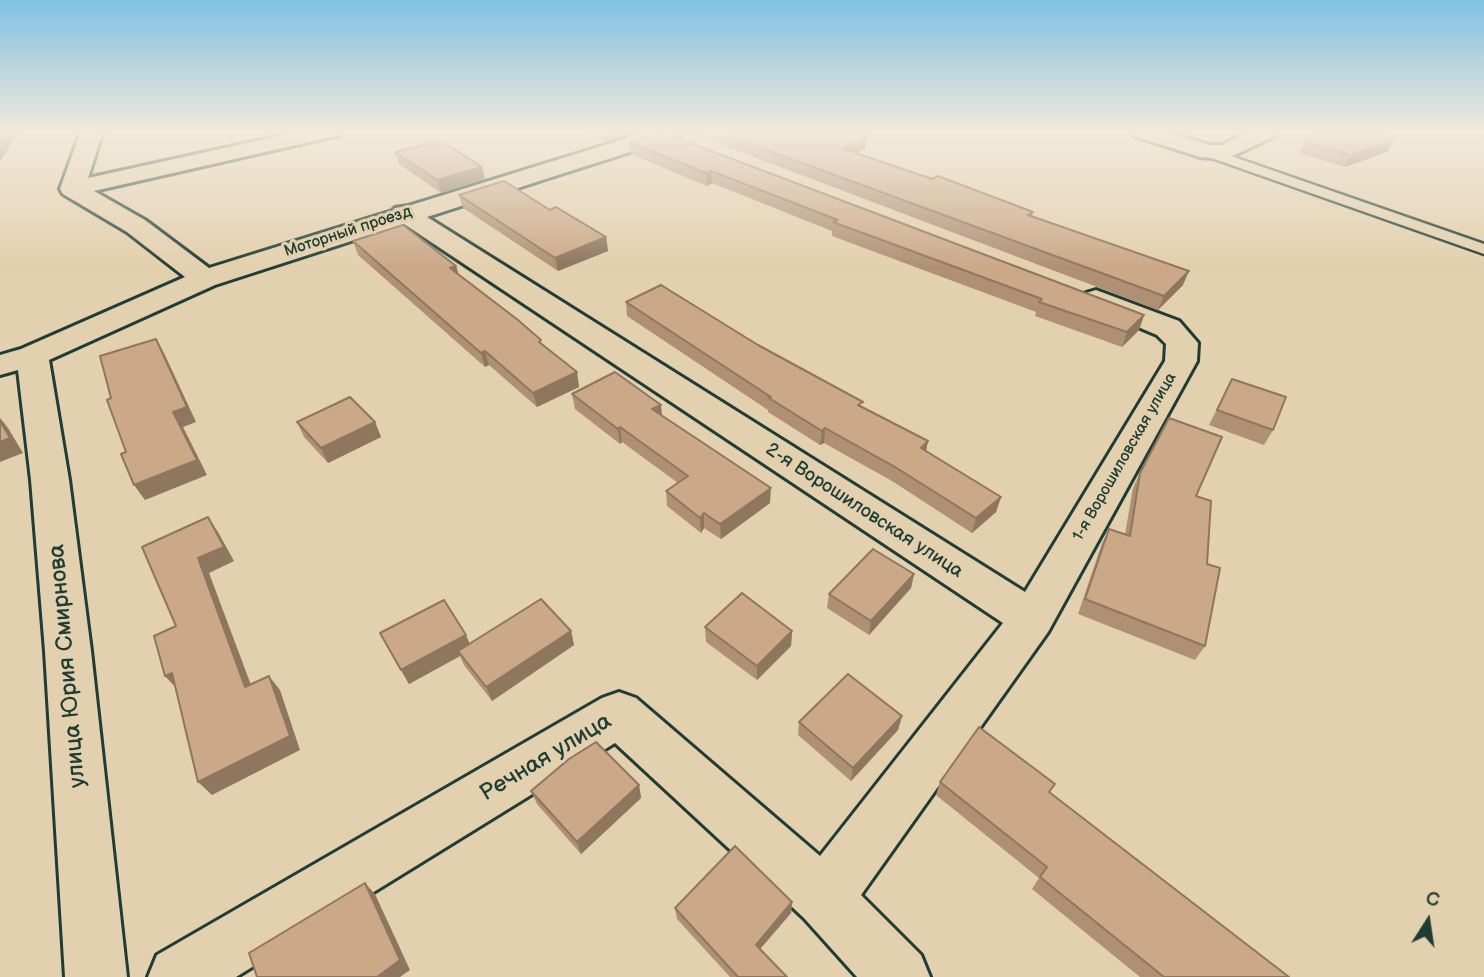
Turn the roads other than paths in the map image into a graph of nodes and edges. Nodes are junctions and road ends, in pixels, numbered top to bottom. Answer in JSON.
{"nodes":[{"id":1,"x":76,"y":177,"type":"edge"},
{"id":2,"x":127,"y":177,"type":"edge"},
{"id":3,"x":524,"y":177,"type":"edge"},
{"id":4,"x":1278,"y":177,"type":"edge"},
{"id":5,"x":72,"y":189,"type":"junction"},
{"id":6,"x":404,"y":214,"type":"junction"},
{"id":7,"x":1484,"y":249,"type":"edge"},
{"id":8,"x":205,"y":279,"type":"junction"},
{"id":9,"x":1067,"y":288,"type":"edge"},
{"id":10,"x":16,"y":360,"type":"edge"},
{"id":11,"x":1031,"y":619,"type":"junction"},
{"id":12,"x":824,"y":898,"type":"junction"},
{"id":13,"x":96,"y":977,"type":"edge"},
{"id":14,"x":179,"y":977,"type":"edge"},
{"id":15,"x":899,"y":977,"type":"edge"}],
"edges":[{"from":1,"to":5,"type":"street"},
{"from":2,"to":5,"type":"street"},
{"from":3,"to":6,"type":"street","name":"Моторный проезд"},
{"from":4,"to":7,"type":"lane"},
{"from":5,"to":8,"type":"street"},
{"from":6,"to":8,"type":"street","name":"Моторный проезд"},
{"from":6,"to":11,"type":"street","name":"2-я Ворошиловская улица"},
{"from":8,"to":10,"type":"street","name":"Моторный проезд"},
{"from":9,"to":11,"type":"street","name":"1-я Ворошиловская улица"},
{"from":10,"to":13,"type":"street","name":"улица Юрия Смирнова"},
{"from":11,"to":12,"type":"street"},
{"from":12,"to":14,"type":"street","name":"Речная улица"},
{"from":12,"to":15,"type":"street","name":"Речная улица"}]}
